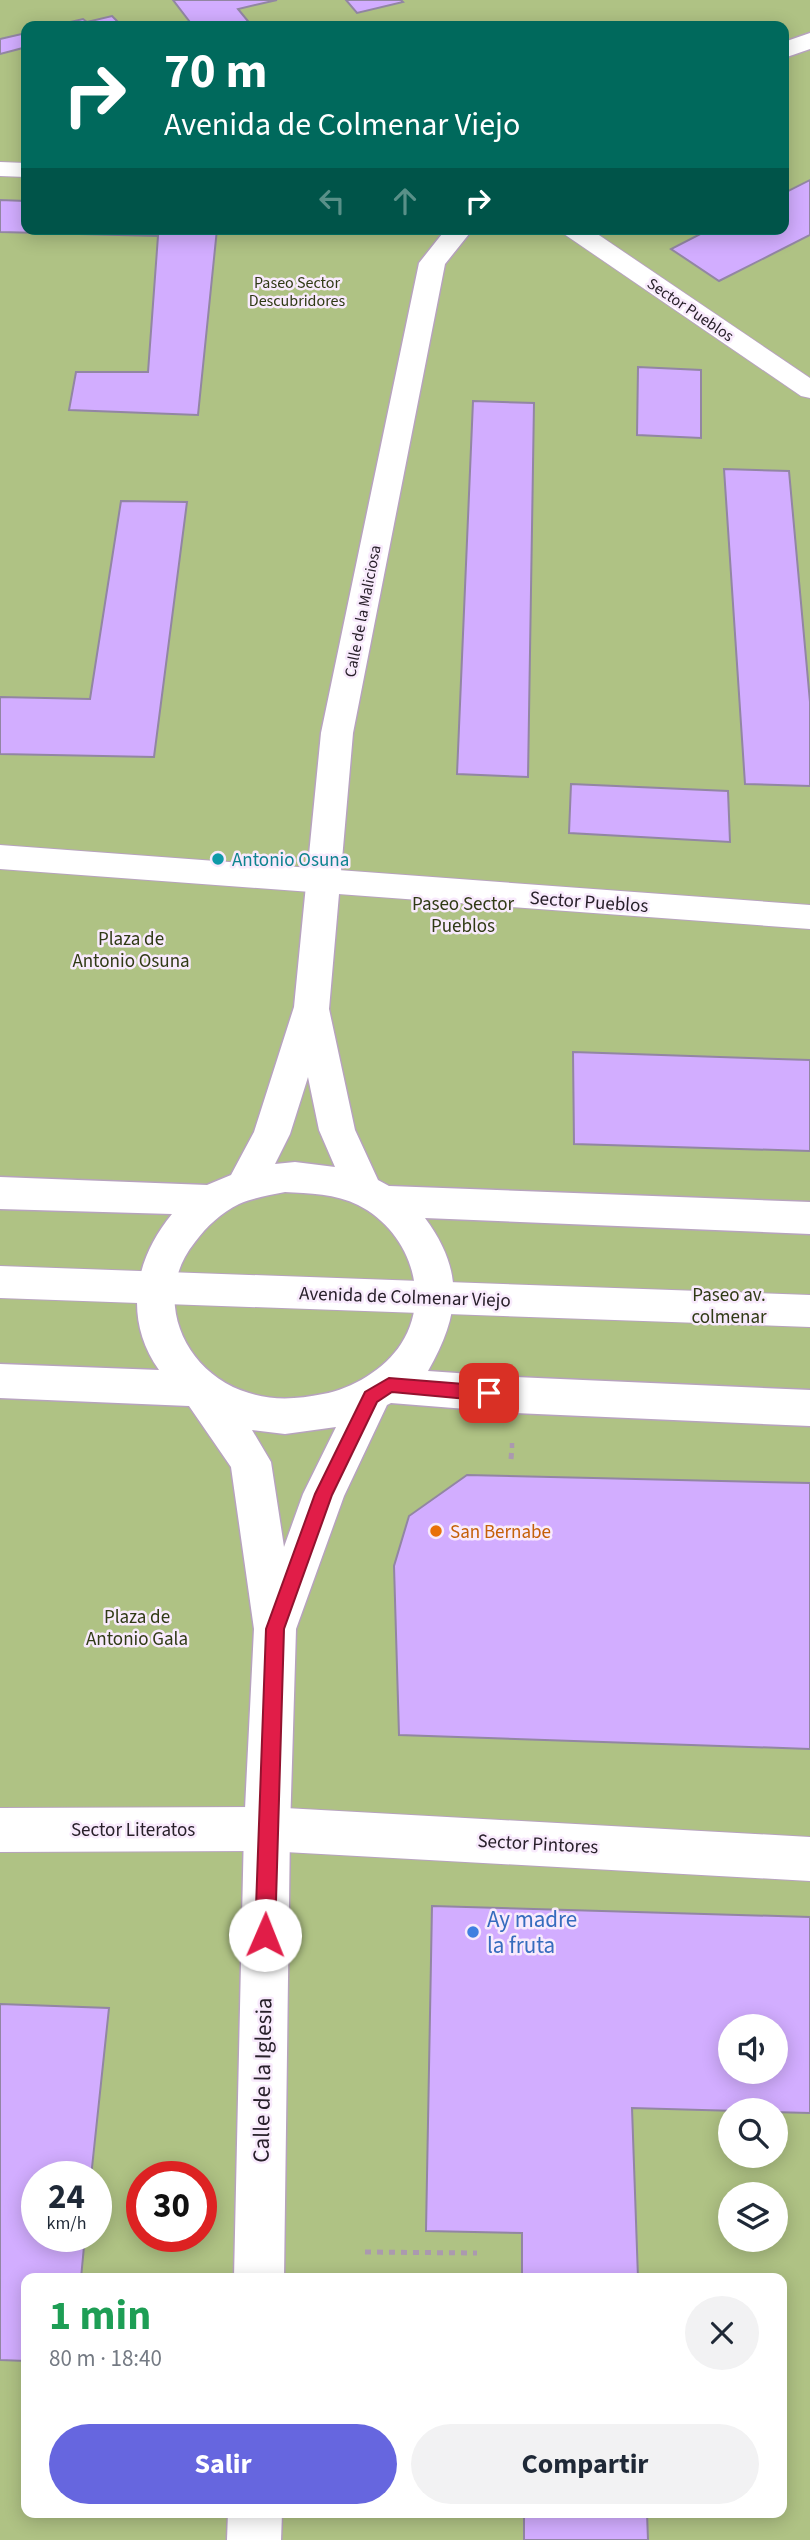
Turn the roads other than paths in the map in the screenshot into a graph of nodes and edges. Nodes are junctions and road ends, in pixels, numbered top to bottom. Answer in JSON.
{"nodes":[{"id":1,"x":810,"y":40,"type":"edge"},
{"id":2,"x":789,"y":49,"type":"edge"},
{"id":3,"x":0,"y":169,"type":"edge"},
{"id":4,"x":21,"y":170,"type":"edge"},
{"id":5,"x":455,"y":235,"type":"edge"},
{"id":6,"x":582,"y":235,"type":"edge"},
{"id":7,"x":810,"y":390,"type":"edge"},
{"id":8,"x":0,"y":857,"type":"edge"},
{"id":9,"x":325,"y":883,"type":"junction"},
{"id":10,"x":810,"y":917,"type":"edge"},
{"id":11,"x":312,"y":1007,"type":"junction"},
{"id":12,"x":0,"y":1193,"type":"edge"},
{"id":13,"x":228,"y":1194,"type":"junction"},
{"id":14,"x":374,"y":1196,"type":"junction"},
{"id":15,"x":810,"y":1217,"type":"edge"},
{"id":16,"x":0,"y":1282,"type":"edge"},
{"id":17,"x":155,"y":1287,"type":"junction"},
{"id":18,"x":437,"y":1297,"type":"junction"},
{"id":19,"x":810,"y":1311,"type":"edge"},
{"id":20,"x":0,"y":1381,"type":"edge"},
{"id":21,"x":200,"y":1389,"type":"junction"},
{"id":22,"x":380,"y":1391,"type":"junction"},
{"id":23,"x":810,"y":1408,"type":"edge"},
{"id":24,"x":275,"y":1629,"type":"junction"},
{"id":25,"x":267,"y":1829,"type":"junction"},
{"id":26,"x":0,"y":1830,"type":"edge"},
{"id":27,"x":810,"y":1859,"type":"edge"},
{"id":28,"x":259,"y":2273,"type":"edge"},
{"id":29,"x":255,"y":2518,"type":"edge"},
{"id":30,"x":254,"y":2540,"type":"edge"}],
"edges":[{"from":1,"to":2,"type":"street"},
{"from":3,"to":4,"type":"street"},
{"from":5,"to":9,"type":"street","name":"Calle de la Maliciosa"},
{"from":6,"to":7,"type":"street","name":"Sector Pueblos"},
{"from":8,"to":9,"type":"street","name":"Sector Pueblos"},
{"from":9,"to":10,"type":"street","name":"Sector Pueblos"},
{"from":9,"to":11,"type":"street","name":"Calle de la Maliciosa"},
{"from":11,"to":13,"type":"street","name":"Calle de la Maliciosa"},
{"from":11,"to":14,"type":"street","name":"Calle de la Maliciosa"},
{"from":12,"to":13,"type":"street"},
{"from":13,"to":14,"type":"street"},
{"from":13,"to":17,"type":"street"},
{"from":14,"to":15,"type":"street"},
{"from":14,"to":18,"type":"street"},
{"from":16,"to":17,"type":"street","name":"Avenida de Colmenar Viejo"},
{"from":17,"to":18,"type":"street","name":"Avenida de Colmenar Viejo"},
{"from":17,"to":21,"type":"street"},
{"from":18,"to":19,"type":"street","name":"Avenida de Colmenar Viejo"},
{"from":18,"to":22,"type":"street"},
{"from":20,"to":21,"type":"street"},
{"from":21,"to":22,"type":"street"},
{"from":21,"to":24,"type":"street","name":"Calle de la Iglesia"},
{"from":22,"to":23,"type":"street"},
{"from":22,"to":24,"type":"street","name":"Calle de la Iglesia"},
{"from":24,"to":25,"type":"street","name":"Calle de la Iglesia"},
{"from":25,"to":26,"type":"street","name":"Sector Literatos"},
{"from":25,"to":27,"type":"street","name":"Sector Pintores"},
{"from":25,"to":28,"type":"street","name":"Calle de la Iglesia"},
{"from":29,"to":30,"type":"street"}]}
